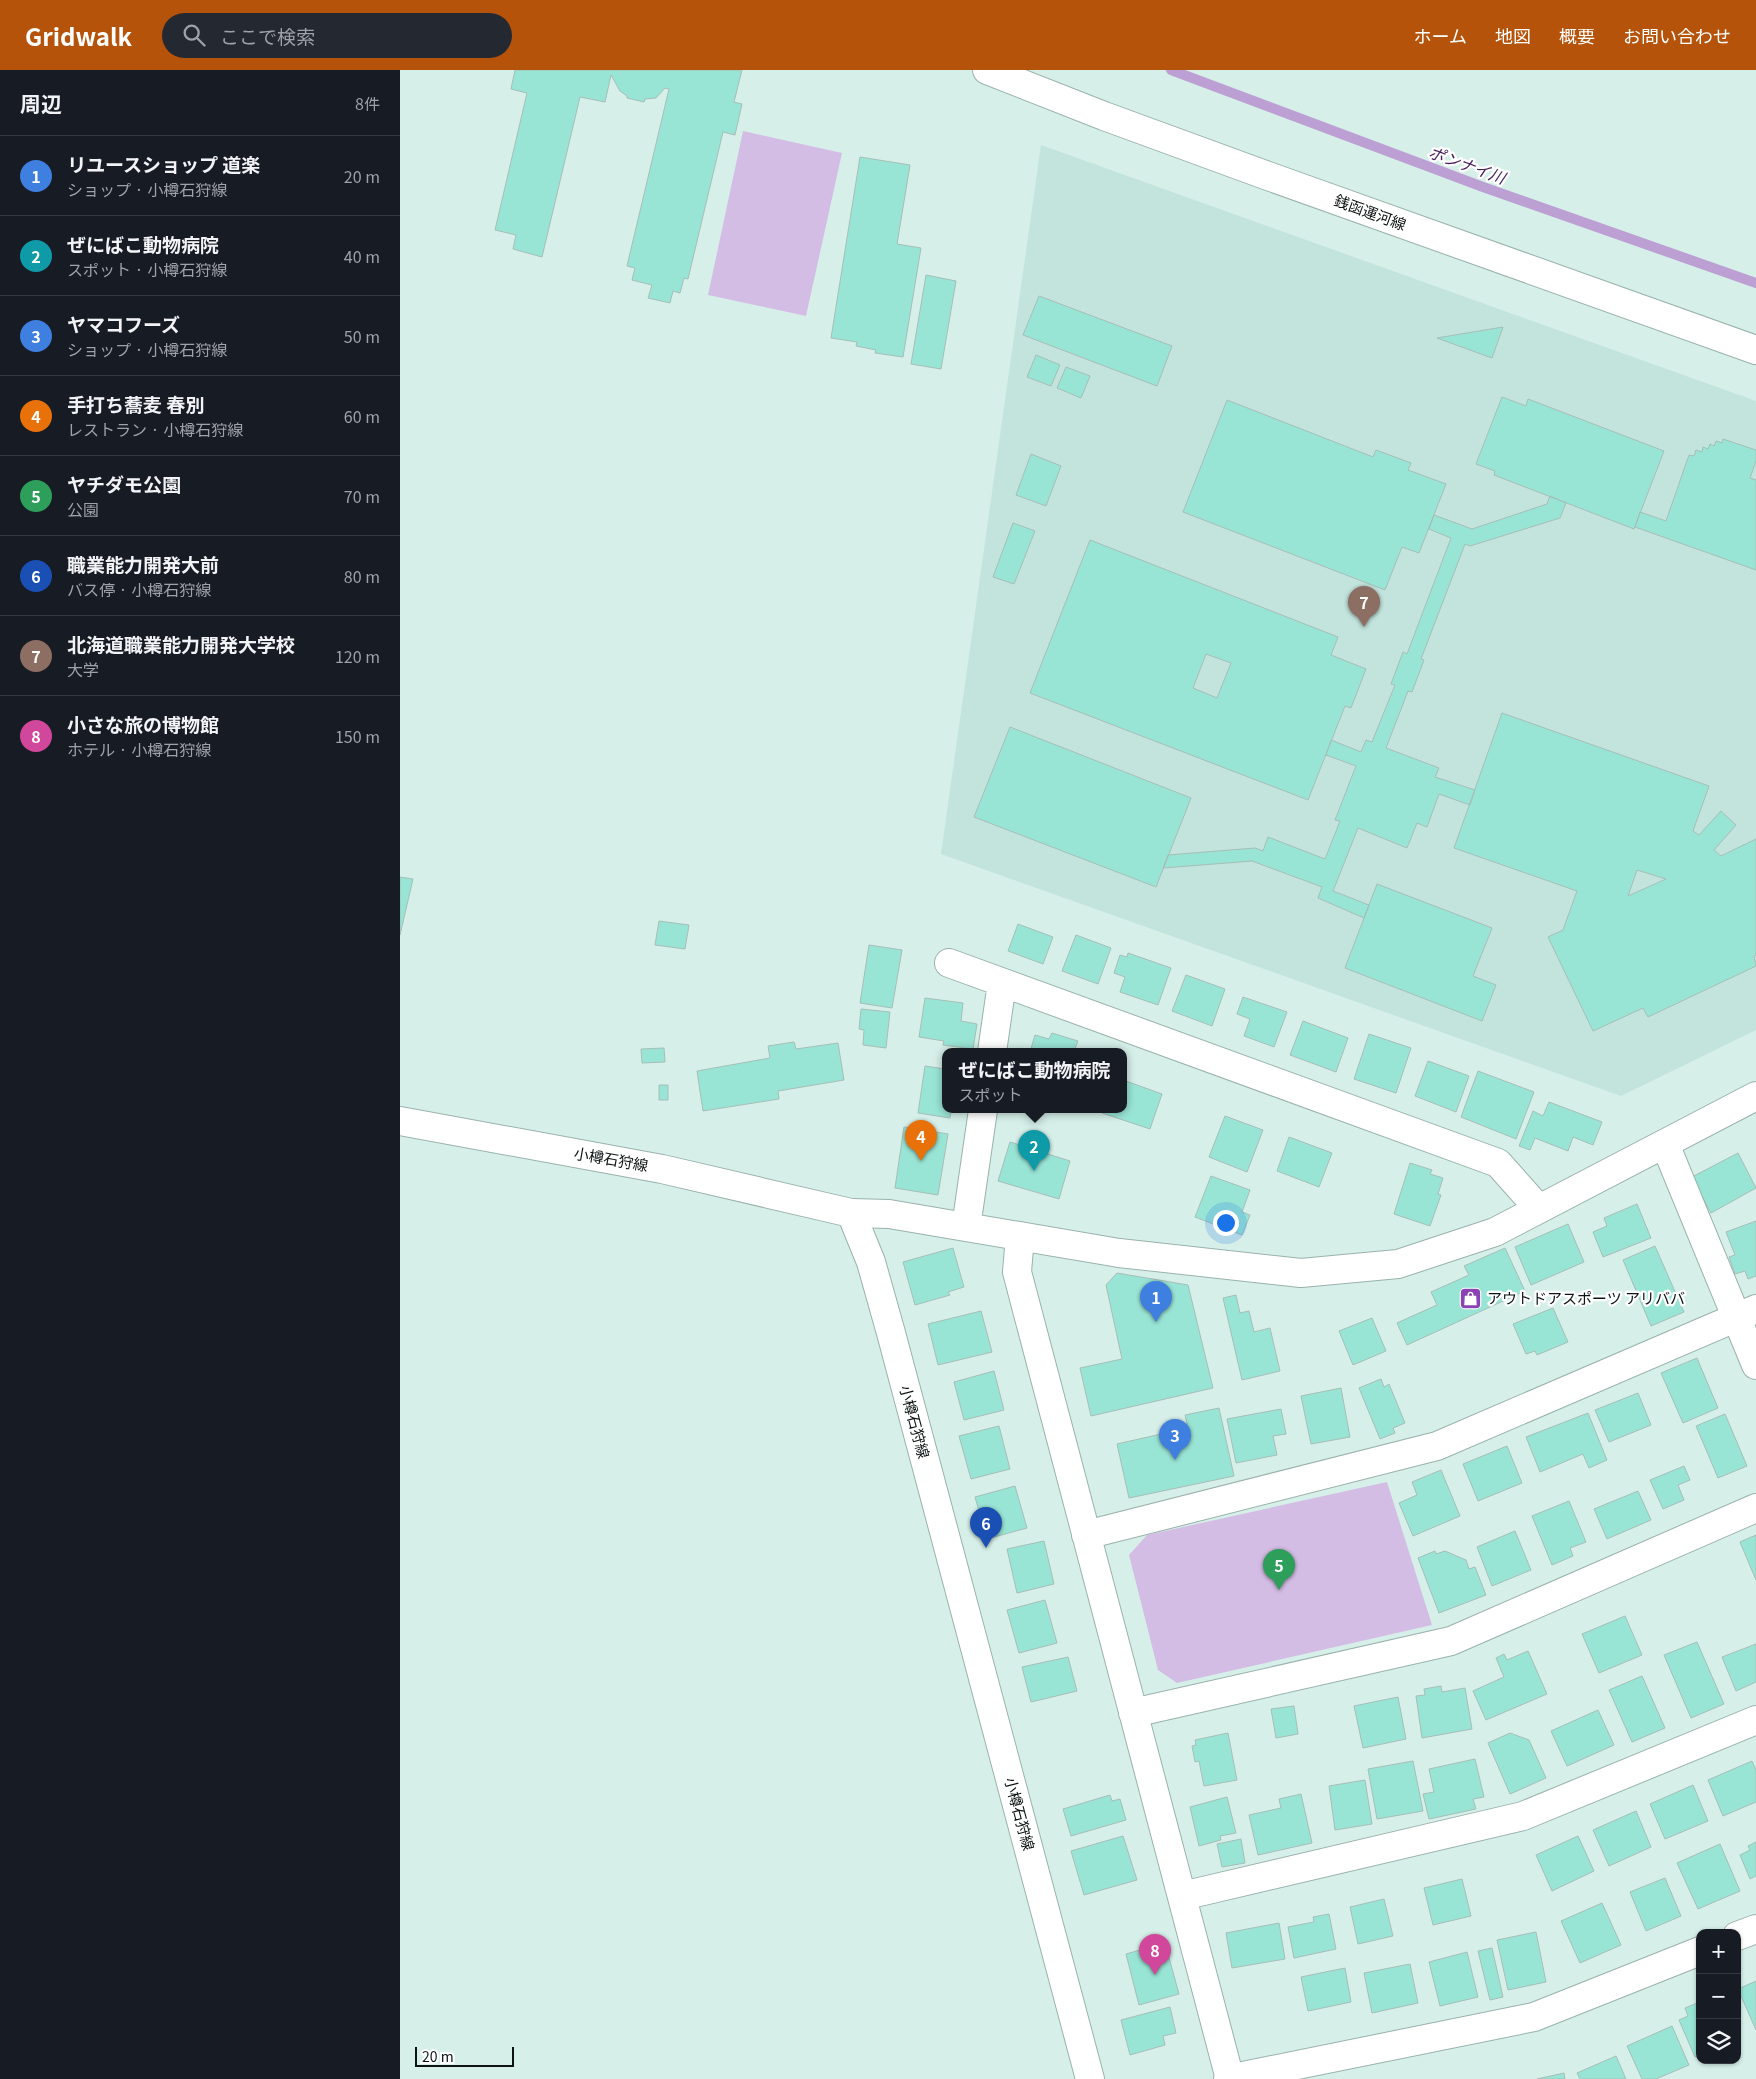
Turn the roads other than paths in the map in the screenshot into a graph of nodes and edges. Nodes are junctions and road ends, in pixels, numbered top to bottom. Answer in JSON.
{"nodes":[{"id":1,"x":987,"y":70,"type":"edge"},
{"id":2,"x":1756,"y":350,"type":"edge"},
{"id":3,"x":949,"y":963,"type":"dead end"},
{"id":4,"x":1002,"y":983,"type":"junction"},
{"id":5,"x":993,"y":1048,"type":"edge"},
{"id":6,"x":1756,"y":1096,"type":"edge"},
{"id":7,"x":983,"y":1113,"type":"edge"},
{"id":8,"x":400,"y":1121,"type":"edge"},
{"id":9,"x":1664,"y":1144,"type":"junction"},
{"id":10,"x":1539,"y":1209,"type":"junction"},
{"id":11,"x":851,"y":1212,"type":"junction"},
{"id":12,"x":966,"y":1227,"type":"junction"},
{"id":13,"x":1020,"y":1236,"type":"junction"},
{"id":14,"x":1746,"y":1313,"type":"edge"},
{"id":15,"x":1756,"y":1365,"type":"edge"},
{"id":16,"x":1756,"y":1508,"type":"edge"},
{"id":17,"x":1086,"y":1535,"type":"junction"},
{"id":18,"x":1133,"y":1713,"type":"junction"},
{"id":19,"x":1756,"y":1720,"type":"edge"},
{"id":20,"x":1182,"y":1896,"type":"junction"},
{"id":21,"x":1756,"y":1928,"type":"edge"},
{"id":22,"x":1741,"y":1934,"type":"edge"},
{"id":23,"x":1696,"y":1953,"type":"edge"},
{"id":24,"x":1090,"y":2079,"type":"edge"},
{"id":25,"x":1229,"y":2079,"type":"edge"}],
"edges":[{"from":1,"to":2,"type":"street","name":"銭函運河線"},
{"from":3,"to":4,"type":"street"},
{"from":4,"to":5,"type":"street"},
{"from":4,"to":10,"type":"street"},
{"from":6,"to":9,"type":"street"},
{"from":7,"to":12,"type":"street"},
{"from":8,"to":11,"type":"street","name":"小樽石狩線"},
{"from":9,"to":10,"type":"street"},
{"from":9,"to":14,"type":"street"},
{"from":10,"to":13,"type":"street"},
{"from":11,"to":12,"type":"street"},
{"from":11,"to":24,"type":"street","name":"小樽石狩線"},
{"from":12,"to":13,"type":"street"},
{"from":13,"to":17,"type":"street"},
{"from":14,"to":15,"type":"street"},
{"from":14,"to":17,"type":"street"},
{"from":16,"to":18,"type":"street"},
{"from":17,"to":18,"type":"street"},
{"from":18,"to":20,"type":"street"},
{"from":19,"to":20,"type":"street"},
{"from":20,"to":25,"type":"street"},
{"from":21,"to":22,"type":"street"},
{"from":23,"to":25,"type":"street"}]}
